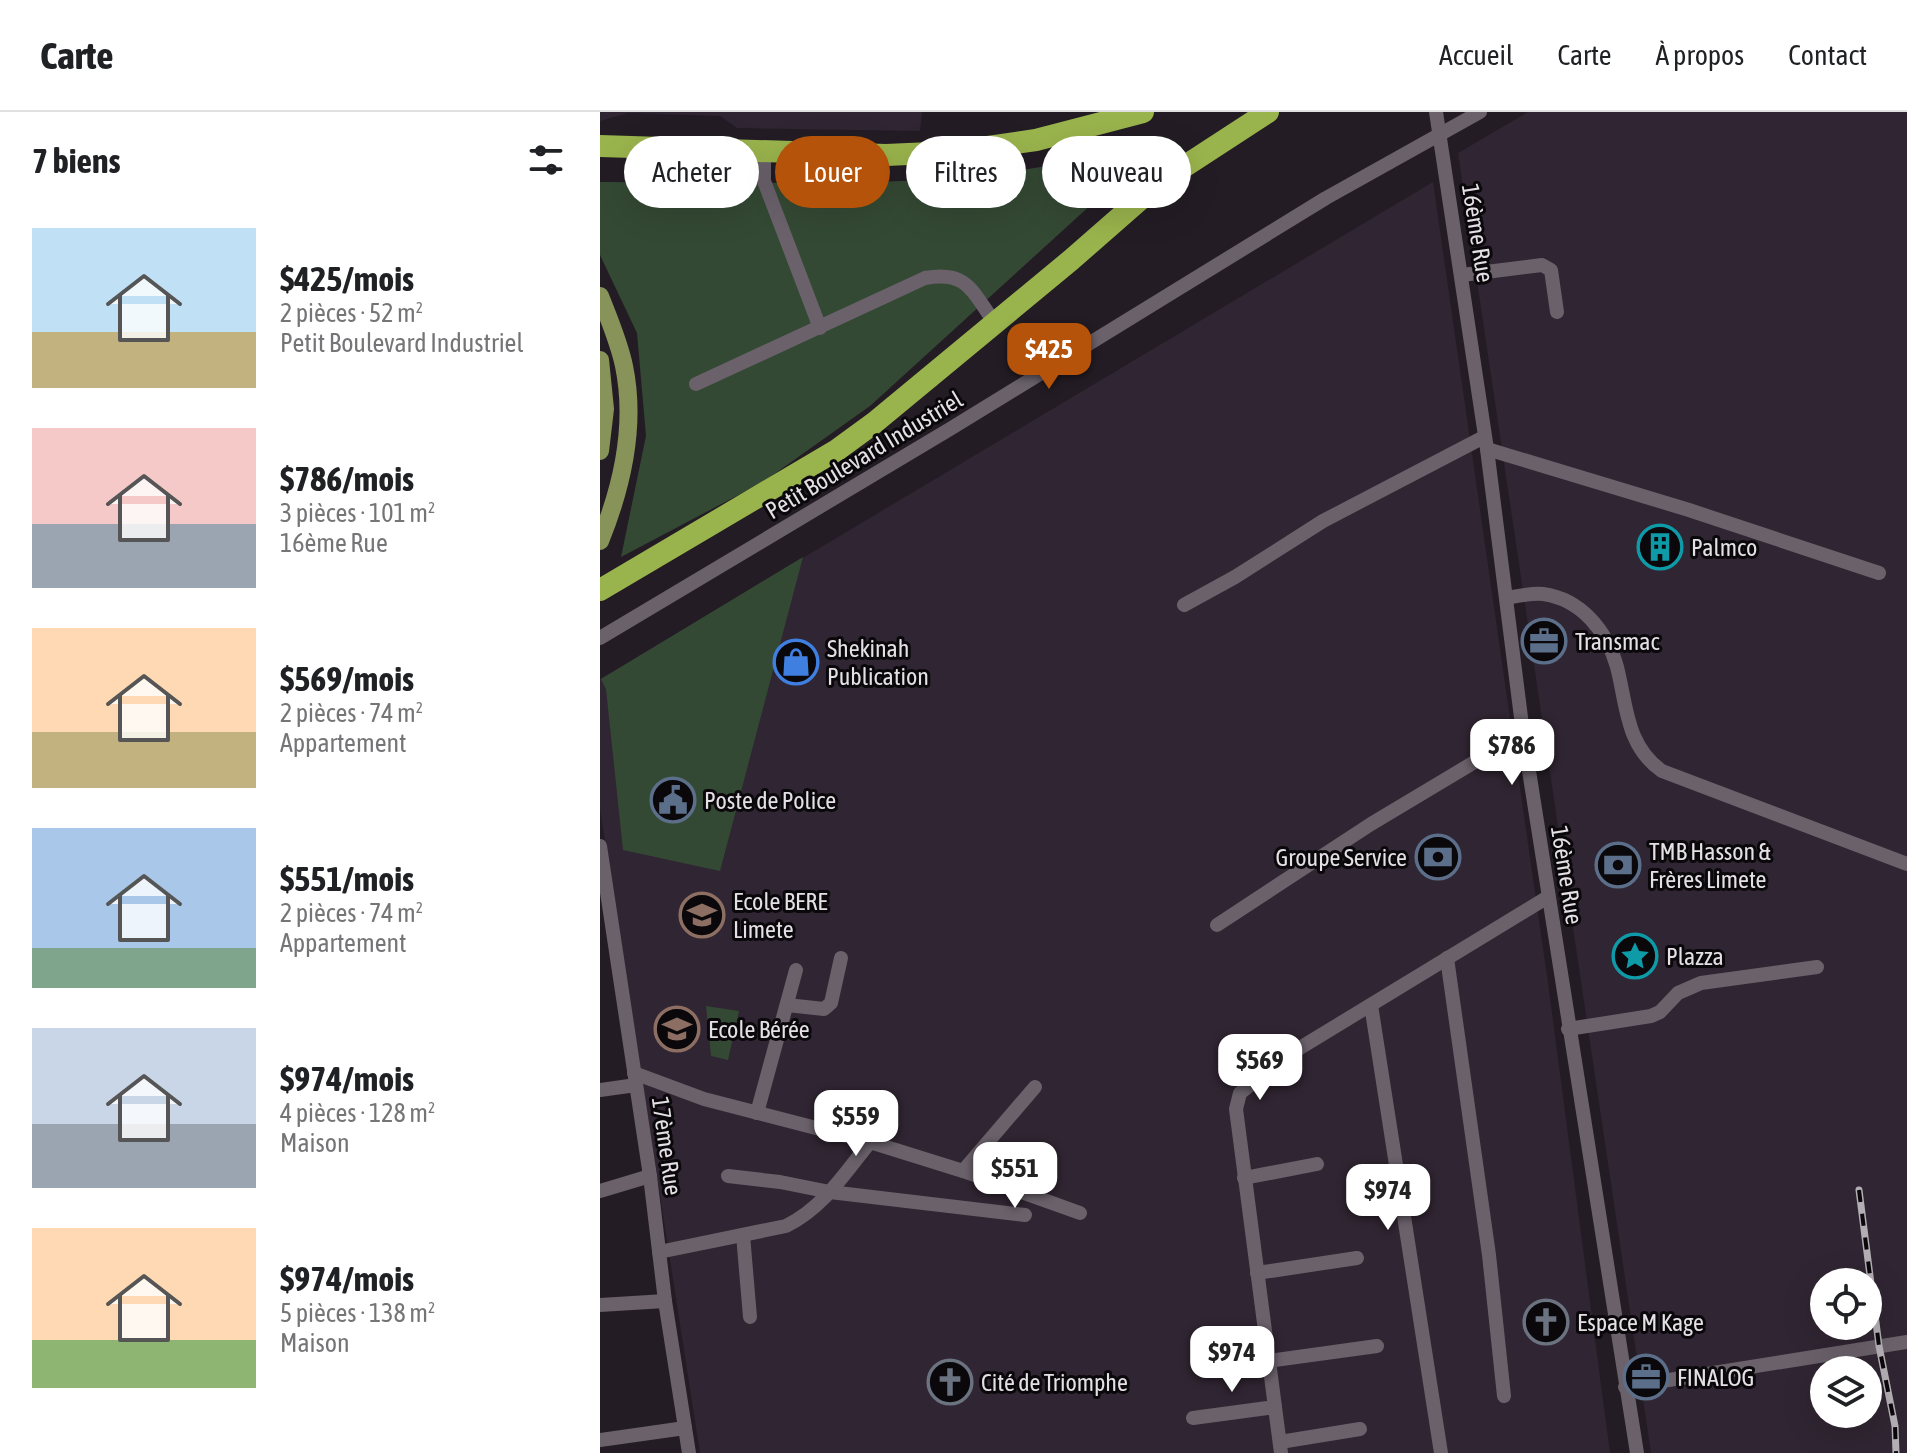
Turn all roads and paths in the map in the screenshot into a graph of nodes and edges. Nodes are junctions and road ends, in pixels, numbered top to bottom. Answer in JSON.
{"nodes":[{"id":1,"x":1143,"y":112,"type":"edge"},
{"id":2,"x":1268,"y":112,"type":"edge"},
{"id":3,"x":1436,"y":112,"type":"edge"},
{"id":4,"x":1480,"y":112,"type":"edge"},
{"id":5,"x":1440,"y":133,"type":"junction"},
{"id":6,"x":600,"y":146,"type":"edge"},
{"id":7,"x":764,"y":151,"type":"junction"},
{"id":8,"x":1462,"y":275,"type":"junction"},
{"id":9,"x":600,"y":296,"type":"edge"},
{"id":10,"x":1557,"y":312,"type":"dead end"},
{"id":11,"x":995,"y":323,"type":"junction"},
{"id":12,"x":820,"y":328,"type":"junction"},
{"id":13,"x":600,"y":360,"type":"edge"},
{"id":14,"x":696,"y":384,"type":"dead end"},
{"id":15,"x":1486,"y":443,"type":"junction"},
{"id":16,"x":600,"y":451,"type":"edge"},
{"id":17,"x":600,"y":541,"type":"edge"},
{"id":18,"x":1879,"y":573,"type":"dead end"},
{"id":19,"x":600,"y":590,"type":"edge"},
{"id":20,"x":1506,"y":598,"type":"junction"},
{"id":21,"x":1184,"y":605,"type":"dead end"},
{"id":22,"x":600,"y":638,"type":"edge"},
{"id":23,"x":1523,"y":733,"type":"junction"},
{"id":24,"x":600,"y":846,"type":"edge"},
{"id":25,"x":1907,"y":864,"type":"edge"},
{"id":26,"x":1548,"y":897,"type":"junction"},
{"id":27,"x":1217,"y":925,"type":"dead end"},
{"id":28,"x":841,"y":958,"type":"dead end"},
{"id":29,"x":1447,"y":958,"type":"junction"},
{"id":30,"x":1817,"y":967,"type":"dead end"},
{"id":31,"x":796,"y":970,"type":"dead end"},
{"id":32,"x":787,"y":1005,"type":"junction"},
{"id":33,"x":1371,"y":1005,"type":"junction"},
{"id":34,"x":1568,"y":1029,"type":"junction"},
{"id":35,"x":635,"y":1079,"type":"junction"},
{"id":36,"x":1035,"y":1087,"type":"dead end"},
{"id":37,"x":600,"y":1090,"type":"edge"},
{"id":38,"x":757,"y":1113,"type":"junction"},
{"id":39,"x":870,"y":1142,"type":"junction"},
{"id":40,"x":1317,"y":1164,"type":"dead end"},
{"id":41,"x":963,"y":1171,"type":"junction"},
{"id":42,"x":650,"y":1176,"type":"junction"},
{"id":43,"x":728,"y":1176,"type":"dead end"},
{"id":44,"x":1244,"y":1178,"type":"junction"},
{"id":45,"x":600,"y":1191,"type":"edge"},
{"id":46,"x":830,"y":1192,"type":"junction"},
{"id":47,"x":1080,"y":1213,"type":"dead end"},
{"id":48,"x":1025,"y":1215,"type":"dead end"},
{"id":49,"x":743,"y":1235,"type":"junction"},
{"id":50,"x":659,"y":1252,"type":"junction"},
{"id":51,"x":1357,"y":1258,"type":"dead end"},
{"id":52,"x":1257,"y":1273,"type":"junction"},
{"id":53,"x":665,"y":1301,"type":"junction"},
{"id":54,"x":600,"y":1305,"type":"edge"},
{"id":55,"x":750,"y":1317,"type":"dead end"},
{"id":56,"x":1907,"y":1342,"type":"edge"},
{"id":57,"x":1377,"y":1346,"type":"dead end"},
{"id":58,"x":1268,"y":1361,"type":"junction"},
{"id":59,"x":1625,"y":1387,"type":"junction"},
{"id":60,"x":1504,"y":1396,"type":"dead end"},
{"id":61,"x":1275,"y":1407,"type":"junction"},
{"id":62,"x":1193,"y":1418,"type":"dead end"},
{"id":63,"x":685,"y":1428,"type":"junction"},
{"id":64,"x":1360,"y":1429,"type":"dead end"},
{"id":65,"x":600,"y":1440,"type":"edge"},
{"id":66,"x":1281,"y":1448,"type":"edge"},
{"id":67,"x":689,"y":1453,"type":"edge"},
{"id":68,"x":1441,"y":1453,"type":"edge"},
{"id":69,"x":1637,"y":1453,"type":"edge"}],
"edges":[{"from":1,"to":7,"type":"highway"},
{"from":2,"to":11,"type":"highway"},
{"from":3,"to":5,"type":"street","name":"16ème Rue"},
{"from":4,"to":5,"type":"street","name":"Petit Boulevard Industriel"},
{"from":5,"to":8,"type":"street","name":"16ème Rue"},
{"from":5,"to":22,"type":"street","name":"Petit Boulevard Industriel"},
{"from":6,"to":7,"type":"highway"},
{"from":7,"to":12,"type":"street"},
{"from":8,"to":10,"type":"street"},
{"from":8,"to":15,"type":"street","name":"16ème Rue"},
{"from":9,"to":17,"type":"main road"},
{"from":11,"to":12,"type":"street"},
{"from":11,"to":19,"type":"highway"},
{"from":12,"to":14,"type":"street"},
{"from":13,"to":16,"type":"main road"},
{"from":15,"to":18,"type":"street"},
{"from":15,"to":20,"type":"street","name":"16ème Rue"},
{"from":15,"to":21,"type":"street"},
{"from":20,"to":23,"type":"street","name":"16ème Rue"},
{"from":20,"to":25,"type":"street"},
{"from":23,"to":26,"type":"street","name":"16ème Rue"},
{"from":23,"to":27,"type":"street"},
{"from":24,"to":35,"type":"street","name":"17ème Rue"},
{"from":26,"to":29,"type":"street"},
{"from":26,"to":34,"type":"street","name":"16ème Rue"},
{"from":28,"to":32,"type":"street"},
{"from":29,"to":33,"type":"street"},
{"from":29,"to":60,"type":"street"},
{"from":30,"to":34,"type":"street"},
{"from":31,"to":32,"type":"street"},
{"from":32,"to":38,"type":"street"},
{"from":33,"to":44,"type":"street"},
{"from":33,"to":68,"type":"street"},
{"from":34,"to":59,"type":"street","name":"16ème Rue"},
{"from":35,"to":37,"type":"street"},
{"from":35,"to":38,"type":"street"},
{"from":35,"to":42,"type":"street","name":"17ème Rue"},
{"from":36,"to":41,"type":"street"},
{"from":38,"to":39,"type":"street"},
{"from":39,"to":41,"type":"street"},
{"from":39,"to":46,"type":"street"},
{"from":40,"to":44,"type":"street"},
{"from":41,"to":47,"type":"street"},
{"from":42,"to":45,"type":"street"},
{"from":42,"to":50,"type":"street","name":"17ème Rue"},
{"from":43,"to":46,"type":"street"},
{"from":44,"to":52,"type":"street"},
{"from":46,"to":48,"type":"street"},
{"from":46,"to":49,"type":"street"},
{"from":49,"to":50,"type":"street"},
{"from":49,"to":55,"type":"street"},
{"from":50,"to":53,"type":"street","name":"17ème Rue"},
{"from":51,"to":52,"type":"street"},
{"from":52,"to":58,"type":"street"},
{"from":53,"to":54,"type":"street"},
{"from":53,"to":63,"type":"street","name":"17ème Rue"},
{"from":56,"to":59,"type":"street"},
{"from":57,"to":58,"type":"street"},
{"from":58,"to":61,"type":"street"},
{"from":59,"to":69,"type":"street","name":"16ème Rue"},
{"from":61,"to":62,"type":"street"},
{"from":61,"to":66,"type":"street"},
{"from":63,"to":65,"type":"street"},
{"from":63,"to":67,"type":"street","name":"17ème Rue"},
{"from":64,"to":66,"type":"street"}]}
